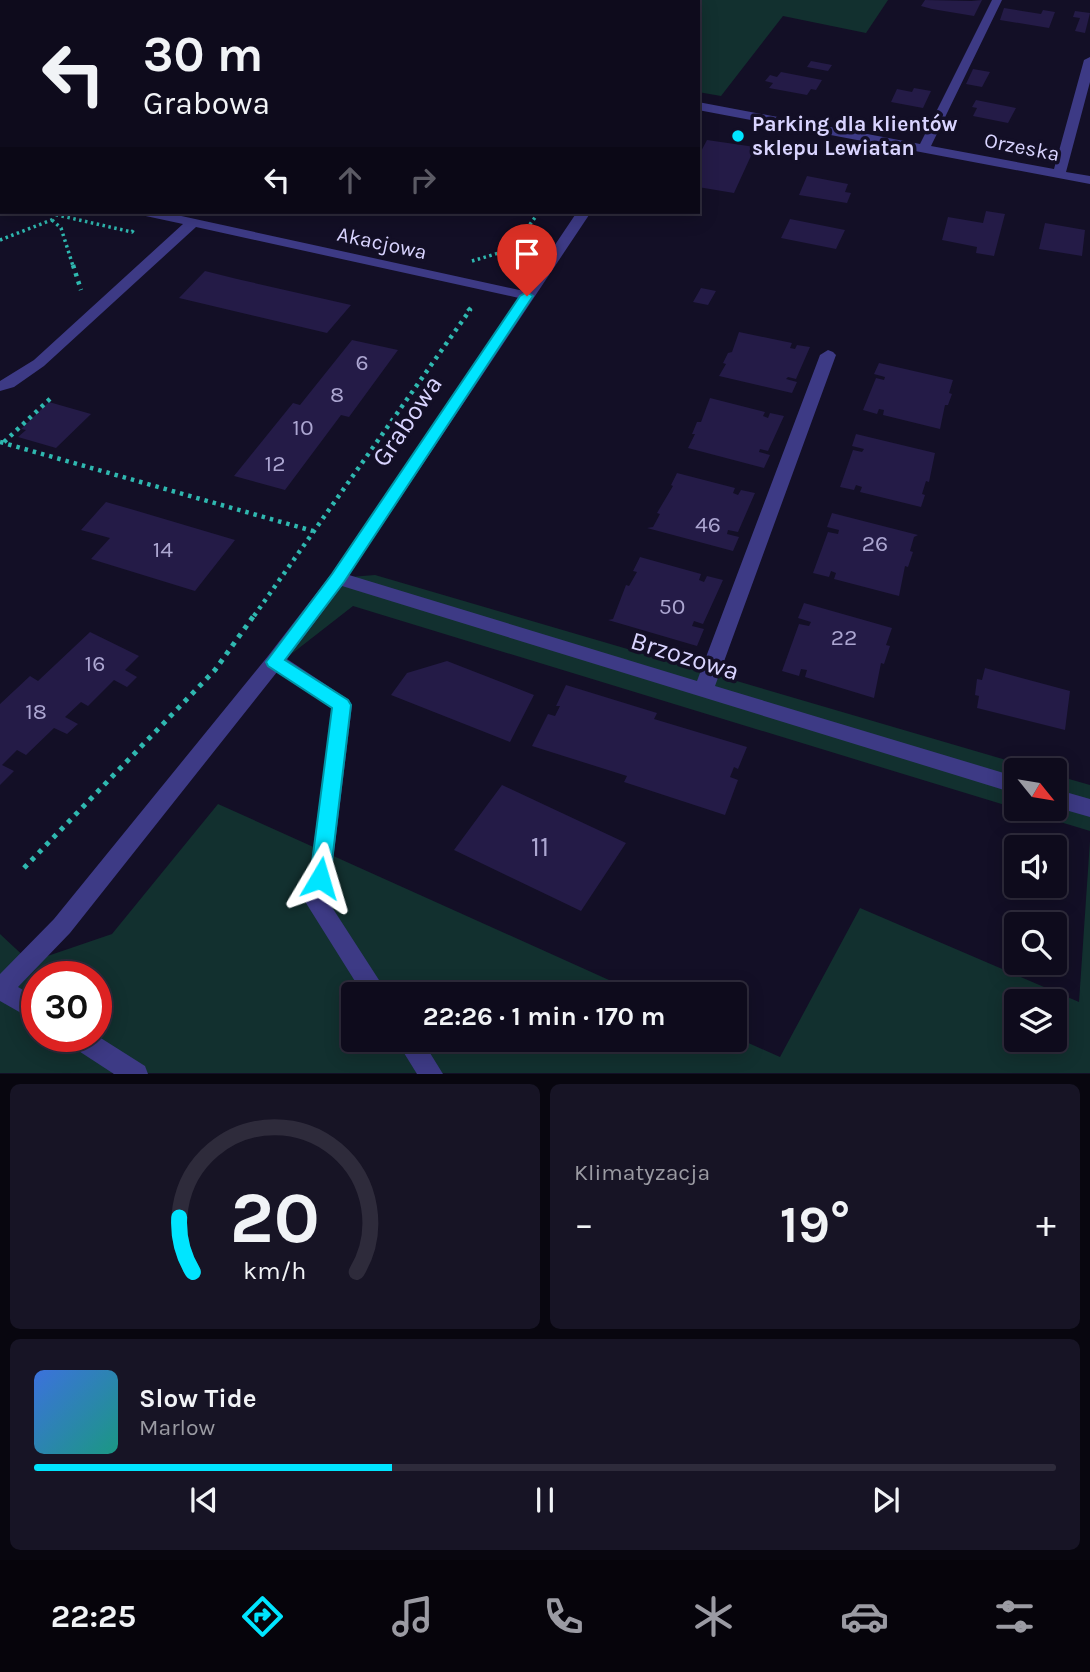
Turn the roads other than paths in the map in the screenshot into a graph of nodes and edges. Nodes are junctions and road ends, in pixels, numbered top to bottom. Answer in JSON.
{"nodes":[{"id":1,"x":997,"y":0,"type":"edge"},
{"id":2,"x":1090,"y":60,"type":"edge"},
{"id":3,"x":700,"y":106,"type":"edge"},
{"id":4,"x":924,"y":148,"type":"junction"},
{"id":5,"x":1059,"y":174,"type":"junction"},
{"id":6,"x":1090,"y":180,"type":"edge"},
{"id":7,"x":157,"y":214,"type":"edge"},
{"id":8,"x":583,"y":214,"type":"edge"},
{"id":9,"x":192,"y":223,"type":"junction"},
{"id":10,"x":527,"y":296,"type":"junction"},
{"id":11,"x":828,"y":355,"type":"dead end"},
{"id":12,"x":0,"y":386,"type":"edge"},
{"id":13,"x":338,"y":578,"type":"junction"},
{"id":14,"x":275,"y":662,"type":"junction"},
{"id":15,"x":704,"y":691,"type":"junction"},
{"id":16,"x":1004,"y":782,"type":"edge"},
{"id":17,"x":1068,"y":802,"type":"edge"},
{"id":18,"x":1090,"y":808,"type":"edge"},
{"id":19,"x":368,"y":982,"type":"edge"},
{"id":20,"x":1,"y":990,"type":"edge"},
{"id":21,"x":21,"y":1002,"type":"edge"},
{"id":22,"x":102,"y":1052,"type":"edge"},
{"id":23,"x":416,"y":1052,"type":"edge"},
{"id":24,"x":136,"y":1073,"type":"edge"},
{"id":25,"x":431,"y":1073,"type":"edge"}],
"edges":[{"from":1,"to":4,"type":"street"},
{"from":2,"to":5,"type":"street"},
{"from":3,"to":4,"type":"street","name":"Orzeska"},
{"from":4,"to":5,"type":"street","name":"Orzeska"},
{"from":5,"to":6,"type":"street","name":"Orzeska"},
{"from":7,"to":9,"type":"street","name":"Akacjowa"},
{"from":8,"to":10,"type":"street","name":"Grabowa"},
{"from":9,"to":10,"type":"street","name":"Akacjowa"},
{"from":9,"to":12,"type":"street"},
{"from":10,"to":13,"type":"street","name":"Grabowa"},
{"from":11,"to":15,"type":"street"},
{"from":13,"to":14,"type":"street","name":"Grabowa"},
{"from":13,"to":15,"type":"street","name":"Brzozowa"},
{"from":14,"to":19,"type":"street"},
{"from":14,"to":20,"type":"street","name":"Grabowa"},
{"from":15,"to":16,"type":"street","name":"Brzozowa"},
{"from":17,"to":18,"type":"street"},
{"from":20,"to":21,"type":"street"},
{"from":22,"to":24,"type":"street"},
{"from":23,"to":25,"type":"street"}]}
